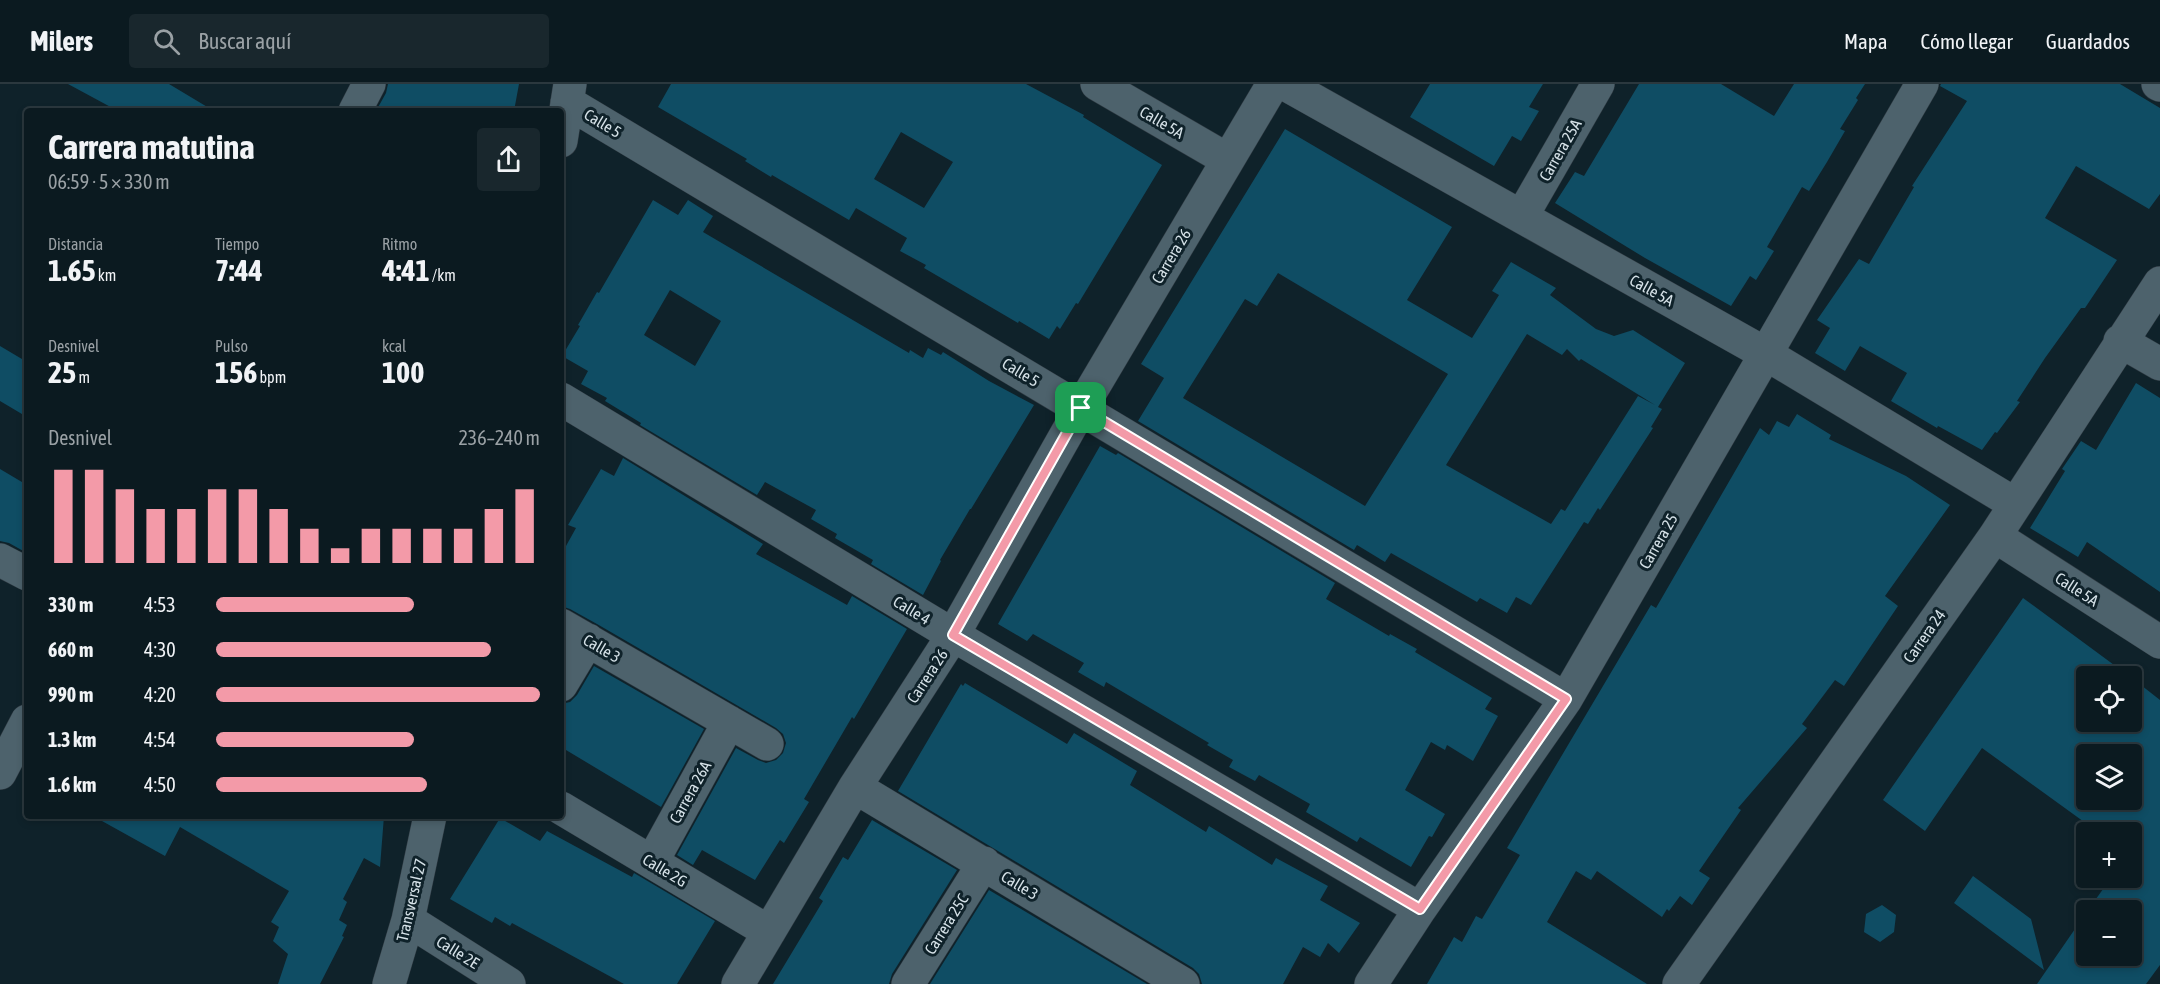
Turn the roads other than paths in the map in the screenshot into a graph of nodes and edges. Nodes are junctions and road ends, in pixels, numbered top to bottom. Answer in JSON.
{"nodes":[{"id":1,"x":369,"y":84,"type":"edge"},
{"id":2,"x":1097,"y":84,"type":"edge"},
{"id":3,"x":1273,"y":84,"type":"edge"},
{"id":4,"x":1285,"y":84,"type":"edge"},
{"id":5,"x":1598,"y":84,"type":"edge"},
{"id":6,"x":1922,"y":84,"type":"edge"},
{"id":7,"x":568,"y":93,"type":"edge"},
{"id":8,"x":357,"y":108,"type":"edge"},
{"id":9,"x":564,"y":120,"type":"edge"},
{"id":10,"x":1228,"y":160,"type":"junction"},
{"id":11,"x":1522,"y":216,"type":"junction"},
{"id":12,"x":2160,"y":283,"type":"edge"},
{"id":13,"x":2120,"y":342,"type":"junction"},
{"id":14,"x":1766,"y":354,"type":"junction"},
{"id":15,"x":2160,"y":364,"type":"edge"},
{"id":16,"x":564,"y":401,"type":"edge"},
{"id":17,"x":1081,"y":408,"type":"junction"},
{"id":18,"x":2015,"y":504,"type":"junction"},
{"id":19,"x":1995,"y":536,"type":"junction"},
{"id":20,"x":0,"y":560,"type":"edge"},
{"id":21,"x":24,"y":572,"type":"edge"},
{"id":22,"x":574,"y":632,"type":"edge"},
{"id":23,"x":953,"y":635,"type":"junction"},
{"id":24,"x":2160,"y":642,"type":"edge"},
{"id":25,"x":564,"y":673,"type":"edge"},
{"id":26,"x":1566,"y":699,"type":"junction"},
{"id":27,"x":729,"y":722,"type":"junction"},
{"id":28,"x":24,"y":727,"type":"edge"},
{"id":29,"x":767,"y":744,"type":"dead end"},
{"id":30,"x":0,"y":773,"type":"edge"},
{"id":31,"x":855,"y":787,"type":"junction"},
{"id":32,"x":564,"y":810,"type":"edge"},
{"id":33,"x":429,"y":819,"type":"edge"},
{"id":34,"x":652,"y":862,"type":"junction"},
{"id":35,"x":984,"y":864,"type":"junction"},
{"id":36,"x":1420,"y":909,"type":"junction"},
{"id":37,"x":408,"y":920,"type":"junction"},
{"id":38,"x":769,"y":932,"type":"junction"},
{"id":39,"x":389,"y":984,"type":"edge"},
{"id":40,"x":509,"y":984,"type":"edge"},
{"id":41,"x":738,"y":984,"type":"edge"},
{"id":42,"x":908,"y":984,"type":"edge"},
{"id":43,"x":1183,"y":984,"type":"edge"},
{"id":44,"x":1371,"y":984,"type":"edge"},
{"id":45,"x":1679,"y":984,"type":"edge"}],
"edges":[{"from":1,"to":8,"type":"street"},
{"from":2,"to":10,"type":"street","name":"Calle 5A"},
{"from":3,"to":10,"type":"street","name":"Carrera 26"},
{"from":4,"to":11,"type":"street","name":"Calle 5A"},
{"from":5,"to":11,"type":"street","name":"Carrera 25A"},
{"from":6,"to":14,"type":"street","name":"Carrera 25"},
{"from":7,"to":9,"type":"street"},
{"from":7,"to":17,"type":"street","name":"Calle 5"},
{"from":10,"to":17,"type":"street","name":"Carrera 26"},
{"from":11,"to":14,"type":"street","name":"Calle 5A"},
{"from":12,"to":13,"type":"street","name":"Carrera 24"},
{"from":13,"to":15,"type":"street"},
{"from":13,"to":18,"type":"street","name":"Carrera 24"},
{"from":14,"to":18,"type":"street","name":"Calle 5A"},
{"from":14,"to":26,"type":"street","name":"Carrera 25"},
{"from":16,"to":23,"type":"street","name":"Calle 4"},
{"from":17,"to":23,"type":"street","name":"Carrera 26"},
{"from":17,"to":26,"type":"street","name":"Calle 5"},
{"from":18,"to":19,"type":"street","name":"Carrera 24"},
{"from":19,"to":24,"type":"street","name":"Calle 5A"},
{"from":19,"to":45,"type":"street","name":"Carrera 24"},
{"from":20,"to":21,"type":"street"},
{"from":22,"to":25,"type":"street"},
{"from":22,"to":27,"type":"street","name":"Calle 3"},
{"from":23,"to":31,"type":"street","name":"Carrera 26"},
{"from":23,"to":36,"type":"street","name":"Calle 4"},
{"from":26,"to":36,"type":"street","name":"Carrera 25"},
{"from":27,"to":29,"type":"street","name":"Calle 3"},
{"from":27,"to":34,"type":"street","name":"Carrera 26A"},
{"from":28,"to":30,"type":"street"},
{"from":31,"to":35,"type":"street","name":"Calle 3"},
{"from":31,"to":38,"type":"street","name":"Carrera 26"},
{"from":32,"to":34,"type":"street","name":"Calle 2G"},
{"from":33,"to":37,"type":"street","name":"Transversal 27"},
{"from":34,"to":38,"type":"street","name":"Calle 2G"},
{"from":35,"to":42,"type":"street","name":"Carrera 25C"},
{"from":35,"to":43,"type":"street","name":"Calle 3"},
{"from":36,"to":44,"type":"street","name":"Carrera 25"},
{"from":37,"to":39,"type":"street","name":"Transversal 27"},
{"from":37,"to":40,"type":"street","name":"Calle 2E"},
{"from":38,"to":41,"type":"street","name":"Carrera 26"}]}
